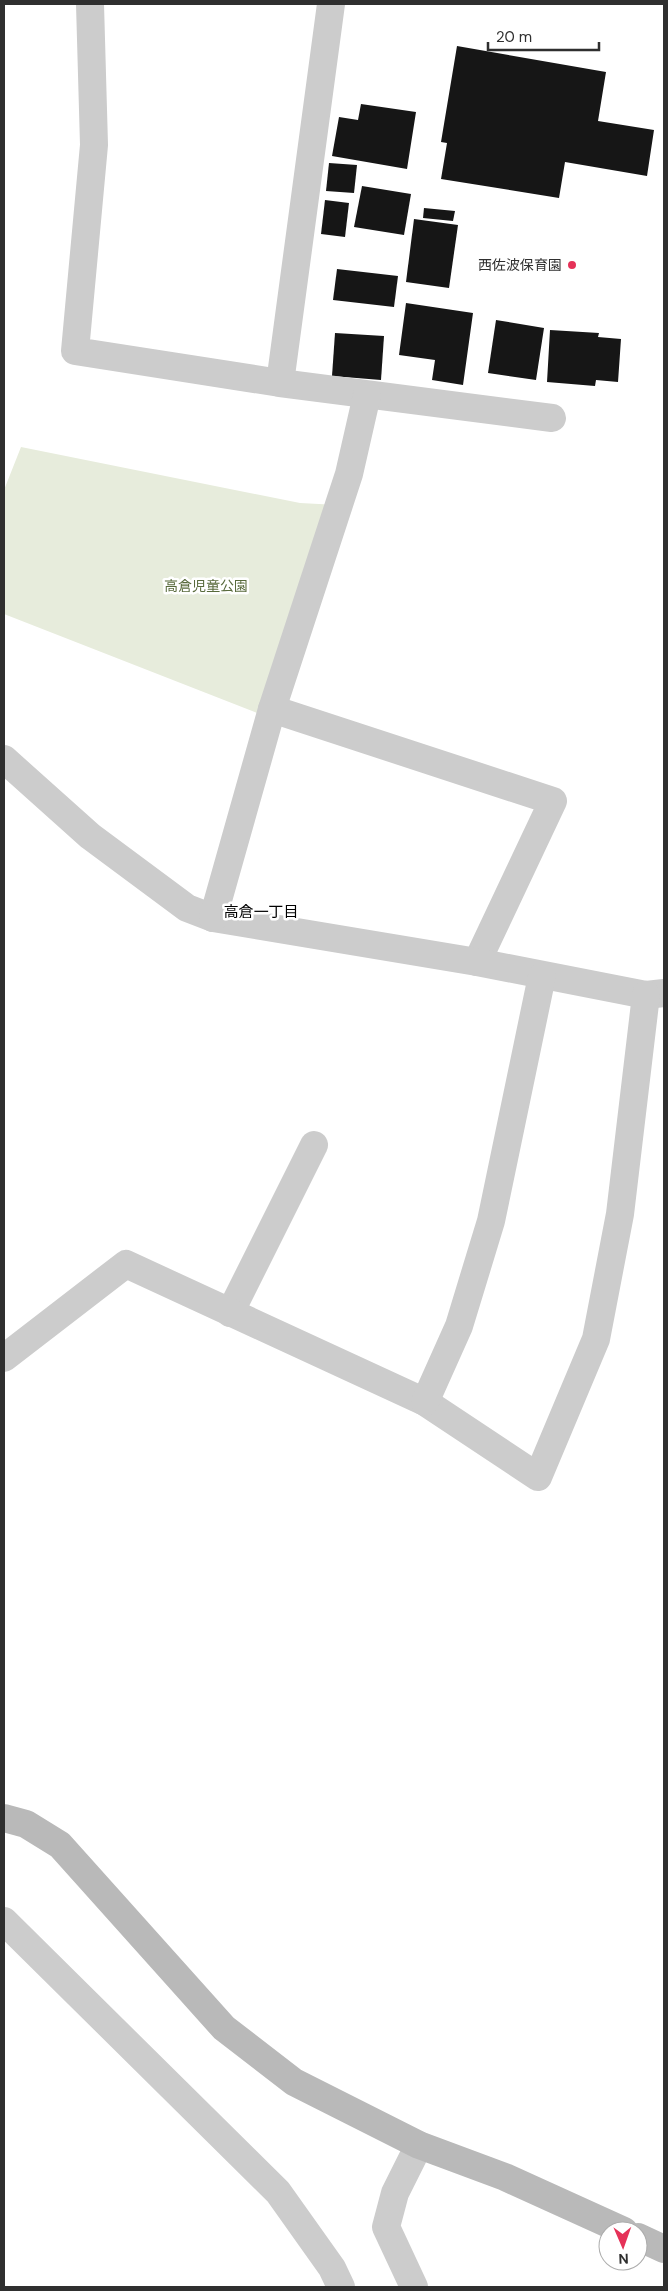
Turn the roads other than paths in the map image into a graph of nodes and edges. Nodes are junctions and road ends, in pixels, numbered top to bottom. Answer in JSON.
{"nodes":[{"id":1,"x":90,"y":4,"type":"edge"},
{"id":2,"x":331,"y":4,"type":"edge"},
{"id":3,"x":280,"y":383,"type":"junction"},
{"id":4,"x":367,"y":395,"type":"junction"},
{"id":5,"x":552,"y":418,"type":"dead end"},
{"id":6,"x":272,"y":710,"type":"junction"},
{"id":7,"x":4,"y":759,"type":"edge"},
{"id":8,"x":213,"y":918,"type":"junction"},
{"id":9,"x":477,"y":962,"type":"junction"},
{"id":10,"x":542,"y":976,"type":"junction"},
{"id":11,"x":655,"y":994,"type":"edge"},
{"id":12,"x":314,"y":1145,"type":"dead end"},
{"id":13,"x":230,"y":1312,"type":"junction"},
{"id":14,"x":4,"y":1358,"type":"edge"},
{"id":15,"x":425,"y":1402,"type":"junction"},
{"id":16,"x":4,"y":1818,"type":"edge"},
{"id":17,"x":4,"y":1922,"type":"edge"},
{"id":18,"x":419,"y":2145,"type":"junction"},
{"id":19,"x":602,"y":2221,"type":"edge"},
{"id":20,"x":648,"y":2242,"type":"edge"},
{"id":21,"x":664,"y":2249,"type":"edge"},
{"id":22,"x":341,"y":2287,"type":"edge"},
{"id":23,"x":414,"y":2287,"type":"edge"}],
"edges":[{"from":1,"to":3,"type":"street"},
{"from":2,"to":3,"type":"street"},
{"from":3,"to":4,"type":"street"},
{"from":4,"to":5,"type":"street"},
{"from":4,"to":6,"type":"street"},
{"from":6,"to":8,"type":"street"},
{"from":6,"to":9,"type":"street"},
{"from":7,"to":8,"type":"street"},
{"from":8,"to":9,"type":"street"},
{"from":9,"to":10,"type":"street"},
{"from":10,"to":11,"type":"street"},
{"from":10,"to":15,"type":"street"},
{"from":11,"to":15,"type":"street"},
{"from":12,"to":13,"type":"street"},
{"from":13,"to":14,"type":"street"},
{"from":13,"to":15,"type":"street"},
{"from":16,"to":18,"type":"street"},
{"from":17,"to":22,"type":"street"},
{"from":18,"to":19,"type":"street"},
{"from":18,"to":23,"type":"street"},
{"from":20,"to":21,"type":"street"}]}
